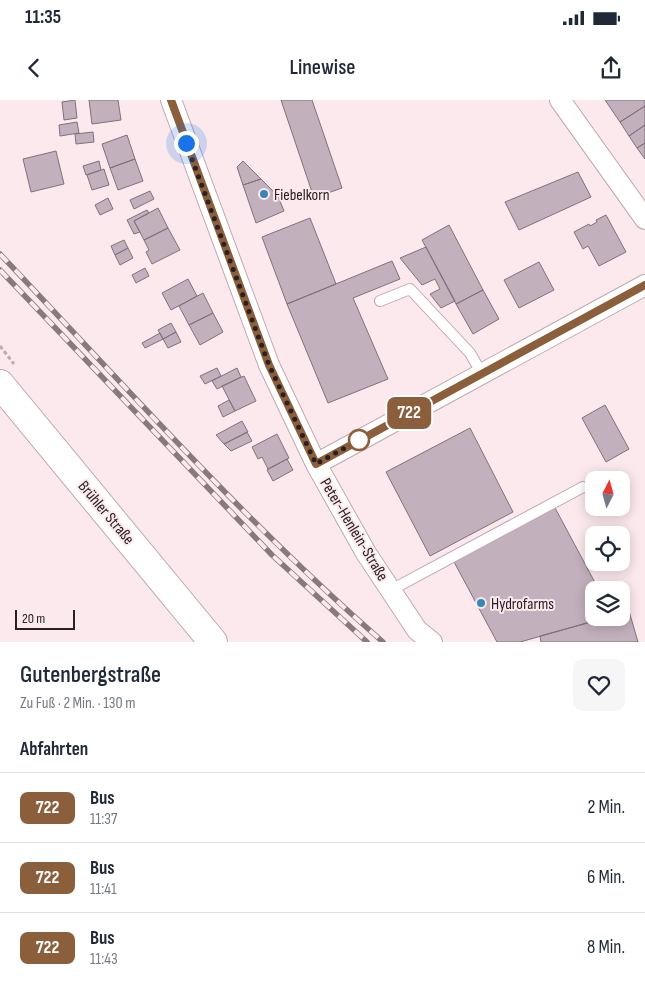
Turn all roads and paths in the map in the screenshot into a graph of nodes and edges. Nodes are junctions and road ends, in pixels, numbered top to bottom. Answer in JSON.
{"nodes":[{"id":1,"x":171,"y":100,"type":"edge"},
{"id":2,"x":560,"y":100,"type":"edge"},
{"id":3,"x":645,"y":219,"type":"edge"},
{"id":4,"x":645,"y":285,"type":"edge"},
{"id":5,"x":380,"y":301,"type":"dead end"},
{"id":6,"x":482,"y":374,"type":"junction"},
{"id":7,"x":0,"y":384,"type":"edge"},
{"id":8,"x":316,"y":464,"type":"junction"},
{"id":9,"x":583,"y":487,"type":"dead end"},
{"id":10,"x":391,"y":590,"type":"junction"},
{"id":11,"x":213,"y":642,"type":"edge"},
{"id":12,"x":432,"y":642,"type":"edge"}],
"edges":[{"from":1,"to":8,"type":"street","name":"Peter-Henlein-Straße"},
{"from":2,"to":3,"type":"street"},
{"from":4,"to":6,"type":"street"},
{"from":5,"to":6,"type":"lane"},
{"from":6,"to":8,"type":"street"},
{"from":7,"to":11,"type":"main road","name":"Brühler Straße"},
{"from":8,"to":10,"type":"street","name":"Peter-Henlein-Straße"},
{"from":9,"to":10,"type":"lane"},
{"from":10,"to":12,"type":"street","name":"Peter-Henlein-Straße"}]}
